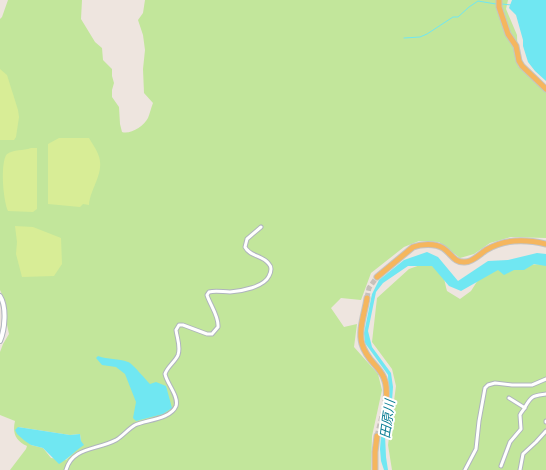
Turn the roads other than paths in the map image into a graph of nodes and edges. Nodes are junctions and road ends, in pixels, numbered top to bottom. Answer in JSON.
{"nodes":[{"id":1,"x":499,"y":0,"type":"edge"},
{"id":2,"x":546,"y":89,"type":"edge"},
{"id":3,"x":261,"y":227,"type":"dead end"},
{"id":4,"x":546,"y":244,"type":"edge"},
{"id":5,"x":376,"y":277,"type":"tunnel mouth"},
{"id":6,"x":0,"y":296,"type":"edge"},
{"id":7,"x":367,"y":298,"type":"tunnel mouth"},
{"id":8,"x":0,"y":341,"type":"edge"},
{"id":9,"x":546,"y":379,"type":"edge"},
{"id":10,"x":546,"y":394,"type":"edge"},
{"id":11,"x":509,"y":398,"type":"dead end"},
{"id":12,"x":386,"y":400,"type":"tunnel mouth"},
{"id":13,"x":525,"y":408,"type":"junction"},
{"id":14,"x":546,"y":430,"type":"edge"},
{"id":15,"x":377,"y":436,"type":"tunnel mouth"},
{"id":16,"x":501,"y":466,"type":"dead end"},
{"id":17,"x":66,"y":470,"type":"edge"},
{"id":18,"x":375,"y":470,"type":"edge"},
{"id":19,"x":465,"y":470,"type":"edge"},
{"id":20,"x":520,"y":470,"type":"edge"}],
"edges":[{"from":1,"to":2,"type":"main road"},
{"from":3,"to":17,"type":"street"},
{"from":4,"to":5,"type":"main road"},
{"from":6,"to":8,"type":"street"},
{"from":7,"to":12,"type":"main road"},
{"from":9,"to":19,"type":"street"},
{"from":10,"to":13,"type":"street"},
{"from":11,"to":13,"type":"street"},
{"from":13,"to":16,"type":"street"},
{"from":14,"to":20,"type":"street"},
{"from":15,"to":18,"type":"main road"}]}
